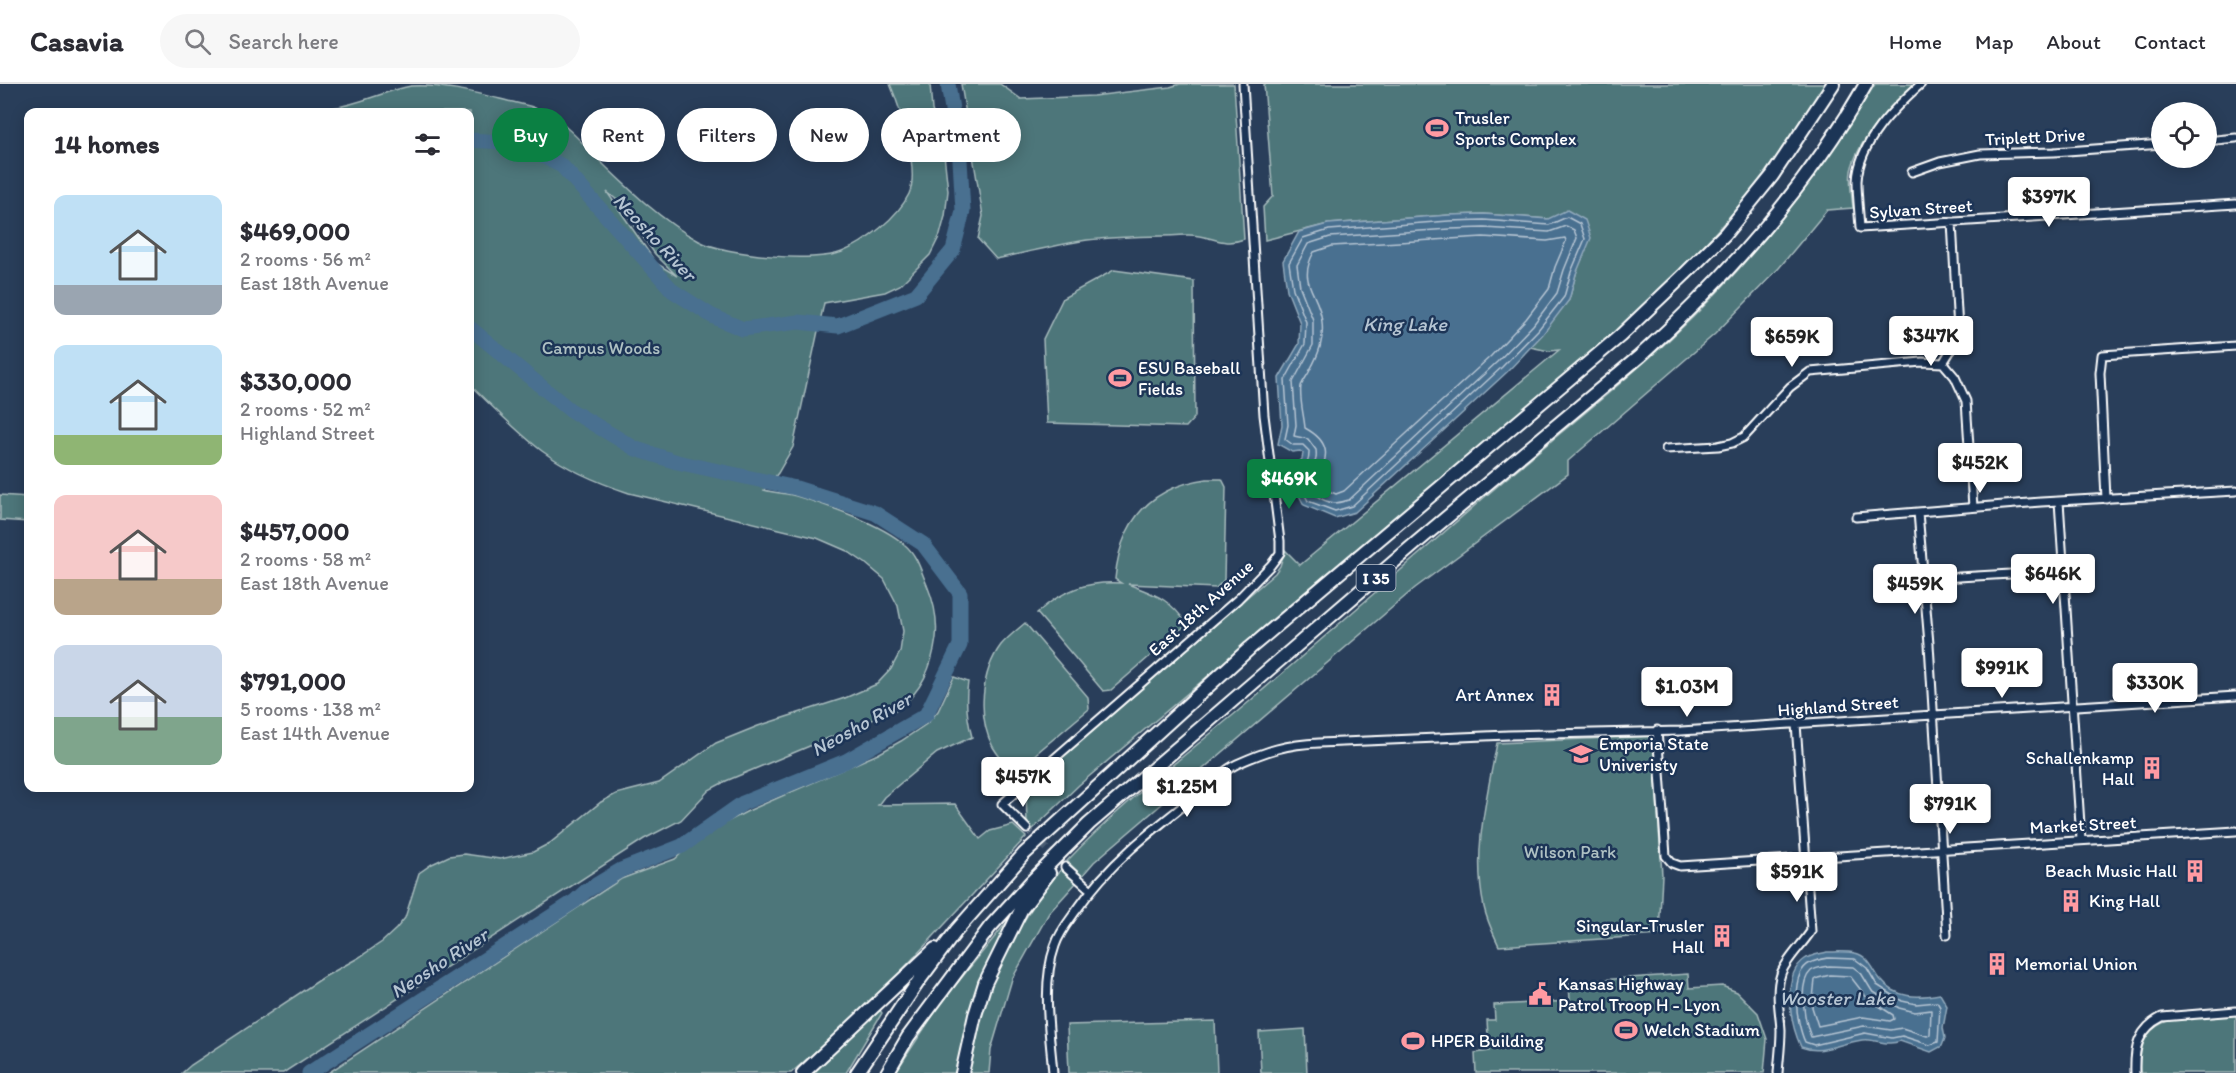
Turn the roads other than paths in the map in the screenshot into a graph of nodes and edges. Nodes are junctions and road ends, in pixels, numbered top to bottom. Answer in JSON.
{"nodes":[{"id":1,"x":1243,"y":84,"type":"edge"},
{"id":2,"x":1833,"y":84,"type":"edge"},
{"id":3,"x":1866,"y":84,"type":"edge"},
{"id":4,"x":1921,"y":84,"type":"edge"},
{"id":5,"x":2236,"y":138,"type":"edge"},
{"id":6,"x":2217,"y":140,"type":"edge"},
{"id":7,"x":2151,"y":145,"type":"edge"},
{"id":8,"x":1912,"y":172,"type":"dead end"},
{"id":9,"x":2236,"y":204,"type":"edge"},
{"id":10,"x":1952,"y":222,"type":"junction"},
{"id":11,"x":2236,"y":346,"type":"edge"},
{"id":12,"x":1943,"y":363,"type":"junction"},
{"id":13,"x":1666,"y":449,"type":"dead end"},
{"id":14,"x":2236,"y":491,"type":"edge"},
{"id":15,"x":2106,"y":499,"type":"junction"},
{"id":16,"x":2060,"y":501,"type":"junction"},
{"id":17,"x":1973,"y":507,"type":"junction"},
{"id":18,"x":1918,"y":512,"type":"junction"},
{"id":19,"x":1856,"y":517,"type":"dead end"},
{"id":20,"x":2064,"y":571,"type":"junction"},
{"id":21,"x":1924,"y":579,"type":"junction"},
{"id":22,"x":2236,"y":696,"type":"edge"},
{"id":23,"x":2073,"y":707,"type":"junction"},
{"id":24,"x":1933,"y":715,"type":"junction"},
{"id":25,"x":1796,"y":724,"type":"junction"},
{"id":26,"x":1657,"y":730,"type":"junction"},
{"id":27,"x":1027,"y":829,"type":"tunnel mouth"},
{"id":28,"x":2236,"y":831,"type":"edge"},
{"id":29,"x":1076,"y":838,"type":"junction"},
{"id":30,"x":2081,"y":840,"type":"junction"},
{"id":31,"x":1941,"y":848,"type":"junction"},
{"id":32,"x":1806,"y":858,"type":"junction"},
{"id":33,"x":1065,"y":867,"type":"tunnel mouth"},
{"id":34,"x":1090,"y":889,"type":"junction"},
{"id":35,"x":956,"y":931,"type":"junction"},
{"id":36,"x":1947,"y":935,"type":"dead end"},
{"id":37,"x":2236,"y":1011,"type":"edge"},
{"id":38,"x":803,"y":1073,"type":"edge"},
{"id":39,"x":857,"y":1073,"type":"edge"},
{"id":40,"x":886,"y":1073,"type":"edge"},
{"id":41,"x":962,"y":1073,"type":"edge"},
{"id":42,"x":1053,"y":1073,"type":"edge"},
{"id":43,"x":1778,"y":1073,"type":"edge"},
{"id":44,"x":2135,"y":1073,"type":"edge"}],
"edges":[{"from":1,"to":27,"type":"street","name":"East 18th Avenue"},
{"from":2,"to":35,"type":"highway","number":"I 35"},
{"from":3,"to":29,"type":"highway","number":"I 35"},
{"from":4,"to":10,"type":"street","name":"Sylvan Street"},
{"from":5,"to":6,"type":"street"},
{"from":7,"to":8,"type":"street","name":"Triplett Drive"},
{"from":9,"to":10,"type":"street","name":"Sylvan Street"},
{"from":10,"to":12,"type":"street"},
{"from":11,"to":15,"type":"street"},
{"from":12,"to":13,"type":"street"},
{"from":12,"to":17,"type":"street"},
{"from":14,"to":15,"type":"street"},
{"from":15,"to":16,"type":"street"},
{"from":16,"to":17,"type":"street"},
{"from":16,"to":20,"type":"street"},
{"from":17,"to":18,"type":"street"},
{"from":18,"to":19,"type":"street"},
{"from":18,"to":21,"type":"street"},
{"from":20,"to":21,"type":"street"},
{"from":20,"to":23,"type":"street"},
{"from":21,"to":24,"type":"street"},
{"from":22,"to":23,"type":"street","name":"Highland Street"},
{"from":23,"to":24,"type":"street","name":"Highland Street"},
{"from":23,"to":30,"type":"street"},
{"from":24,"to":25,"type":"street","name":"Highland Street"},
{"from":24,"to":31,"type":"street"},
{"from":25,"to":26,"type":"street","name":"Highland Street"},
{"from":25,"to":32,"type":"street"},
{"from":26,"to":32,"type":"street","name":"Market Street"},
{"from":26,"to":34,"type":"street","name":"Highland Street"},
{"from":28,"to":30,"type":"street","name":"Market Street"},
{"from":29,"to":40,"type":"highway","number":"I 35"},
{"from":29,"to":41,"type":"highway"},
{"from":30,"to":31,"type":"street","name":"Market Street"},
{"from":31,"to":32,"type":"street","name":"Market Street"},
{"from":31,"to":36,"type":"street"},
{"from":32,"to":43,"type":"street"},
{"from":33,"to":34,"type":"street"},
{"from":34,"to":42,"type":"street","name":"Highland Street"},
{"from":35,"to":38,"type":"highway"},
{"from":35,"to":39,"type":"highway","number":"I 35"},
{"from":37,"to":44,"type":"street"}]}
